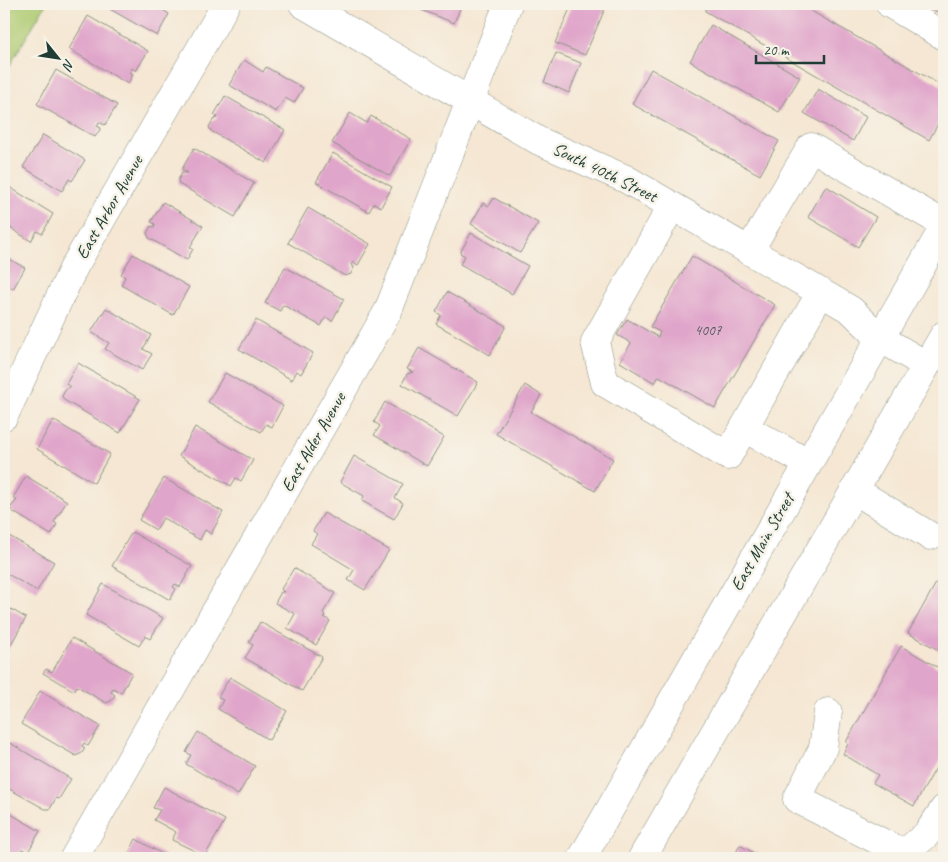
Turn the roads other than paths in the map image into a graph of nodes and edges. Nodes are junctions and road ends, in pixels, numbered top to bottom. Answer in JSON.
{"nodes":[{"id":1,"x":226,"y":4,"type":"edge"},
{"id":2,"x":302,"y":4,"type":"edge"},
{"id":3,"x":508,"y":4,"type":"edge"},
{"id":4,"x":890,"y":4,"type":"edge"},
{"id":5,"x":944,"y":36,"type":"edge"},
{"id":6,"x":469,"y":100,"type":"junction"},
{"id":7,"x":672,"y":206,"type":"junction"},
{"id":8,"x":944,"y":225,"type":"edge"},
{"id":9,"x":749,"y":251,"type":"junction"},
{"id":10,"x":821,"y":292,"type":"junction"},
{"id":11,"x":944,"y":335,"type":"edge"},
{"id":12,"x":880,"y":338,"type":"junction"},
{"id":13,"x":926,"y":365,"type":"junction"},
{"id":14,"x":4,"y":416,"type":"edge"},
{"id":15,"x":744,"y":428,"type":"junction"},
{"id":16,"x":808,"y":463,"type":"junction"},
{"id":17,"x":854,"y":490,"type":"junction"},
{"id":18,"x":930,"y":536,"type":"dead end"},
{"id":19,"x":828,"y":712,"type":"dead end"},
{"id":20,"x":944,"y":809,"type":"edge"},
{"id":21,"x":74,"y":858,"type":"edge"},
{"id":22,"x":582,"y":858,"type":"edge"},
{"id":23,"x":642,"y":858,"type":"edge"}],
"edges":[{"from":1,"to":14,"type":"street","name":"East Arbor Avenue"},
{"from":2,"to":6,"type":"street","name":"South 40th Street"},
{"from":3,"to":6,"type":"street","name":"East Alder Avenue"},
{"from":4,"to":5,"type":"street"},
{"from":6,"to":7,"type":"street","name":"South 40th Street"},
{"from":6,"to":21,"type":"street","name":"East Alder Avenue"},
{"from":7,"to":9,"type":"street","name":"South 40th Street"},
{"from":7,"to":15,"type":"street"},
{"from":8,"to":9,"type":"street"},
{"from":8,"to":12,"type":"street","name":"East Main Street"},
{"from":9,"to":10,"type":"street","name":"South 40th Street"},
{"from":10,"to":12,"type":"street","name":"South 40th Street"},
{"from":10,"to":15,"type":"street"},
{"from":11,"to":13,"type":"street"},
{"from":12,"to":13,"type":"street","name":"South 40th Street"},
{"from":12,"to":16,"type":"street","name":"East Main Street"},
{"from":13,"to":17,"type":"street"},
{"from":15,"to":16,"type":"street"},
{"from":16,"to":22,"type":"street","name":"East Main Street"},
{"from":17,"to":18,"type":"street"},
{"from":17,"to":23,"type":"street"},
{"from":19,"to":20,"type":"street"}]}
